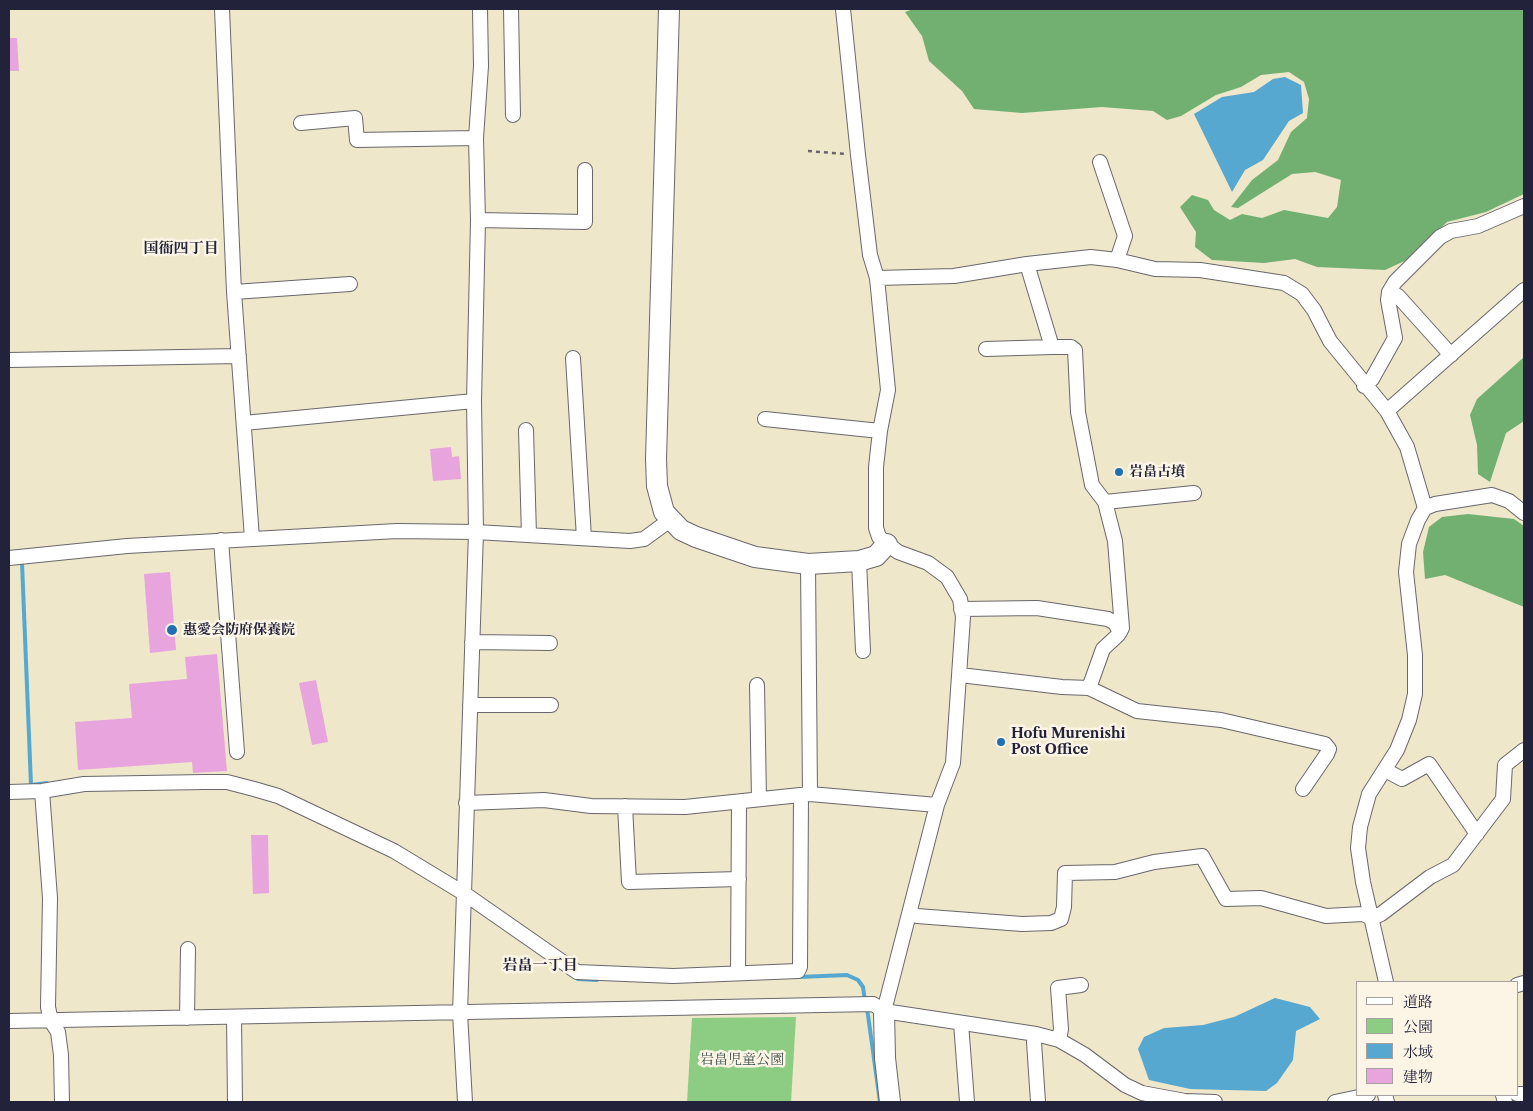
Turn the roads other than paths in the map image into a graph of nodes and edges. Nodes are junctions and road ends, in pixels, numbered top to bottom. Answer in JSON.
{"nodes":[{"id":1,"x":222,"y":9,"type":"edge"},
{"id":2,"x":480,"y":9,"type":"edge"},
{"id":3,"x":511,"y":9,"type":"edge"},
{"id":4,"x":669,"y":9,"type":"edge"},
{"id":5,"x":843,"y":9,"type":"edge"},
{"id":6,"x":513,"y":115,"type":"dead end"},
{"id":7,"x":301,"y":122,"type":"dead end"},
{"id":8,"x":476,"y":138,"type":"junction"},
{"id":9,"x":1100,"y":162,"type":"dead end"},
{"id":10,"x":585,"y":170,"type":"dead end"},
{"id":11,"x":1524,"y":206,"type":"edge"},
{"id":12,"x":478,"y":220,"type":"junction"},
{"id":13,"x":1117,"y":260,"type":"junction"},
{"id":14,"x":1027,"y":264,"type":"junction"},
{"id":15,"x":877,"y":278,"type":"junction"},
{"id":16,"x":350,"y":284,"type":"dead end"},
{"id":17,"x":1524,"y":290,"type":"edge"},
{"id":18,"x":234,"y":292,"type":"junction"},
{"id":19,"x":1389,"y":292,"type":"junction"},
{"id":20,"x":1052,"y":347,"type":"junction"},
{"id":21,"x":986,"y":349,"type":"dead end"},
{"id":22,"x":1450,"y":355,"type":"junction"},
{"id":23,"x":239,"y":356,"type":"junction"},
{"id":24,"x":573,"y":358,"type":"dead end"},
{"id":25,"x":9,"y":360,"type":"edge"},
{"id":26,"x":1364,"y":386,"type":"junction"},
{"id":27,"x":474,"y":401,"type":"junction"},
{"id":28,"x":1387,"y":411,"type":"junction"},
{"id":29,"x":765,"y":418,"type":"dead end"},
{"id":30,"x":244,"y":423,"type":"junction"},
{"id":31,"x":526,"y":430,"type":"dead end"},
{"id":32,"x":880,"y":431,"type":"junction"},
{"id":33,"x":1194,"y":493,"type":"dead end"},
{"id":34,"x":1105,"y":502,"type":"junction"},
{"id":35,"x":1425,"y":508,"type":"junction"},
{"id":36,"x":1524,"y":513,"type":"edge"},
{"id":37,"x":670,"y":520,"type":"junction"},
{"id":38,"x":476,"y":532,"type":"junction"},
{"id":39,"x":529,"y":535,"type":"junction"},
{"id":40,"x":252,"y":538,"type":"junction"},
{"id":41,"x":584,"y":538,"type":"junction"},
{"id":42,"x":221,"y":540,"type":"junction"},
{"id":43,"x":886,"y":544,"type":"junction"},
{"id":44,"x":9,"y":558,"type":"edge"},
{"id":45,"x":859,"y":562,"type":"junction"},
{"id":46,"x":808,"y":564,"type":"junction"},
{"id":47,"x":961,"y":609,"type":"junction"},
{"id":48,"x":1120,"y":632,"type":"junction"},
{"id":49,"x":472,"y":642,"type":"junction"},
{"id":50,"x":550,"y":643,"type":"dead end"},
{"id":51,"x":863,"y":651,"type":"dead end"},
{"id":52,"x":960,"y":675,"type":"junction"},
{"id":53,"x":757,"y":685,"type":"dead end"},
{"id":54,"x":1089,"y":688,"type":"junction"},
{"id":55,"x":470,"y":704,"type":"junction"},
{"id":56,"x":551,"y":705,"type":"dead end"},
{"id":57,"x":1524,"y":750,"type":"edge"},
{"id":58,"x":237,"y":752,"type":"dead end"},
{"id":59,"x":1385,"y":770,"type":"junction"},
{"id":60,"x":1303,"y":789,"type":"dead end"},
{"id":61,"x":42,"y":790,"type":"junction"},
{"id":62,"x":9,"y":792,"type":"edge"},
{"id":63,"x":806,"y":795,"type":"junction"},
{"id":64,"x":759,"y":799,"type":"junction"},
{"id":65,"x":739,"y":802,"type":"junction"},
{"id":66,"x":466,"y":803,"type":"junction"},
{"id":67,"x":938,"y":805,"type":"junction"},
{"id":68,"x":625,"y":806,"type":"junction"},
{"id":69,"x":1477,"y":834,"type":"junction"},
{"id":70,"x":739,"y":878,"type":"junction"},
{"id":71,"x":465,"y":894,"type":"junction"},
{"id":72,"x":910,"y":913,"type":"junction"},
{"id":73,"x":1372,"y":918,"type":"junction"},
{"id":74,"x":188,"y":949,"type":"dead end"},
{"id":75,"x":738,"y":973,"type":"junction"},
{"id":76,"x":1386,"y":981,"type":"edge"},
{"id":77,"x":1081,"y":985,"type":"dead end"},
{"id":78,"x":884,"y":1011,"type":"junction"},
{"id":79,"x":460,"y":1013,"type":"junction"},
{"id":80,"x":187,"y":1018,"type":"junction"},
{"id":81,"x":234,"y":1018,"type":"junction"},
{"id":82,"x":52,"y":1021,"type":"junction"},
{"id":83,"x":9,"y":1022,"type":"edge"},
{"id":84,"x":961,"y":1023,"type":"junction"},
{"id":85,"x":1036,"y":1034,"type":"junction"},
{"id":86,"x":1059,"y":1040,"type":"junction"},
{"id":87,"x":1363,"y":1096,"type":"edge"},
{"id":88,"x":62,"y":1102,"type":"edge"},
{"id":89,"x":236,"y":1102,"type":"edge"},
{"id":90,"x":465,"y":1102,"type":"edge"},
{"id":91,"x":890,"y":1102,"type":"edge"},
{"id":92,"x":967,"y":1102,"type":"edge"},
{"id":93,"x":1038,"y":1102,"type":"edge"},
{"id":94,"x":1215,"y":1102,"type":"edge"},
{"id":95,"x":1335,"y":1102,"type":"edge"}],
"edges":[{"from":1,"to":18,"type":"street"},
{"from":2,"to":8,"type":"street"},
{"from":3,"to":6,"type":"street"},
{"from":4,"to":37,"type":"street"},
{"from":5,"to":15,"type":"street"},
{"from":7,"to":8,"type":"street"},
{"from":8,"to":12,"type":"street"},
{"from":9,"to":13,"type":"street"},
{"from":10,"to":12,"type":"street"},
{"from":11,"to":19,"type":"street"},
{"from":12,"to":27,"type":"street"},
{"from":13,"to":14,"type":"street"},
{"from":13,"to":26,"type":"street"},
{"from":14,"to":15,"type":"street"},
{"from":14,"to":20,"type":"street"},
{"from":15,"to":32,"type":"street"},
{"from":16,"to":18,"type":"street"},
{"from":17,"to":22,"type":"street"},
{"from":18,"to":23,"type":"street"},
{"from":19,"to":22,"type":"street"},
{"from":19,"to":26,"type":"street"},
{"from":20,"to":21,"type":"street"},
{"from":20,"to":34,"type":"street"},
{"from":22,"to":28,"type":"street"},
{"from":23,"to":25,"type":"street"},
{"from":23,"to":30,"type":"street"},
{"from":24,"to":41,"type":"street"},
{"from":26,"to":28,"type":"street"},
{"from":27,"to":30,"type":"street"},
{"from":27,"to":38,"type":"street"},
{"from":28,"to":35,"type":"street"},
{"from":29,"to":32,"type":"street"},
{"from":30,"to":40,"type":"street"},
{"from":31,"to":39,"type":"street"},
{"from":32,"to":43,"type":"street"},
{"from":33,"to":34,"type":"street"},
{"from":34,"to":48,"type":"street"},
{"from":35,"to":36,"type":"street"},
{"from":35,"to":59,"type":"street"},
{"from":37,"to":41,"type":"street"},
{"from":37,"to":46,"type":"street"},
{"from":38,"to":39,"type":"street"},
{"from":38,"to":40,"type":"street"},
{"from":38,"to":49,"type":"street"},
{"from":39,"to":41,"type":"street"},
{"from":40,"to":42,"type":"street"},
{"from":42,"to":44,"type":"street"},
{"from":42,"to":58,"type":"street"},
{"from":43,"to":45,"type":"street"},
{"from":43,"to":47,"type":"street"},
{"from":45,"to":46,"type":"street"},
{"from":45,"to":51,"type":"street"},
{"from":46,"to":63,"type":"street"},
{"from":47,"to":48,"type":"street"},
{"from":47,"to":52,"type":"street"},
{"from":48,"to":54,"type":"street"},
{"from":49,"to":50,"type":"street"},
{"from":49,"to":55,"type":"street"},
{"from":52,"to":54,"type":"street"},
{"from":52,"to":67,"type":"street"},
{"from":53,"to":64,"type":"street"},
{"from":54,"to":60,"type":"street"},
{"from":55,"to":56,"type":"street"},
{"from":55,"to":66,"type":"street"},
{"from":57,"to":69,"type":"street"},
{"from":59,"to":69,"type":"street"},
{"from":59,"to":73,"type":"street"},
{"from":61,"to":62,"type":"street"},
{"from":61,"to":71,"type":"street"},
{"from":61,"to":82,"type":"street"},
{"from":63,"to":64,"type":"street"},
{"from":63,"to":67,"type":"street"},
{"from":63,"to":75,"type":"street"},
{"from":64,"to":65,"type":"street"},
{"from":65,"to":68,"type":"street"},
{"from":65,"to":70,"type":"street"},
{"from":66,"to":68,"type":"street"},
{"from":66,"to":71,"type":"street"},
{"from":67,"to":72,"type":"street"},
{"from":68,"to":70,"type":"street"},
{"from":69,"to":73,"type":"street"},
{"from":70,"to":75,"type":"street"},
{"from":71,"to":75,"type":"street"},
{"from":71,"to":79,"type":"street"},
{"from":72,"to":73,"type":"street"},
{"from":72,"to":78,"type":"street"},
{"from":73,"to":76,"type":"street"},
{"from":74,"to":80,"type":"street"},
{"from":77,"to":86,"type":"street"},
{"from":78,"to":79,"type":"street"},
{"from":78,"to":84,"type":"street"},
{"from":78,"to":91,"type":"street"},
{"from":79,"to":81,"type":"street"},
{"from":79,"to":90,"type":"street"},
{"from":80,"to":81,"type":"street"},
{"from":80,"to":82,"type":"street"},
{"from":81,"to":89,"type":"street"},
{"from":82,"to":83,"type":"street"},
{"from":82,"to":88,"type":"street"},
{"from":84,"to":85,"type":"street"},
{"from":84,"to":92,"type":"street"},
{"from":85,"to":86,"type":"street"},
{"from":85,"to":93,"type":"street"},
{"from":86,"to":94,"type":"street"},
{"from":87,"to":95,"type":"street"}]}
